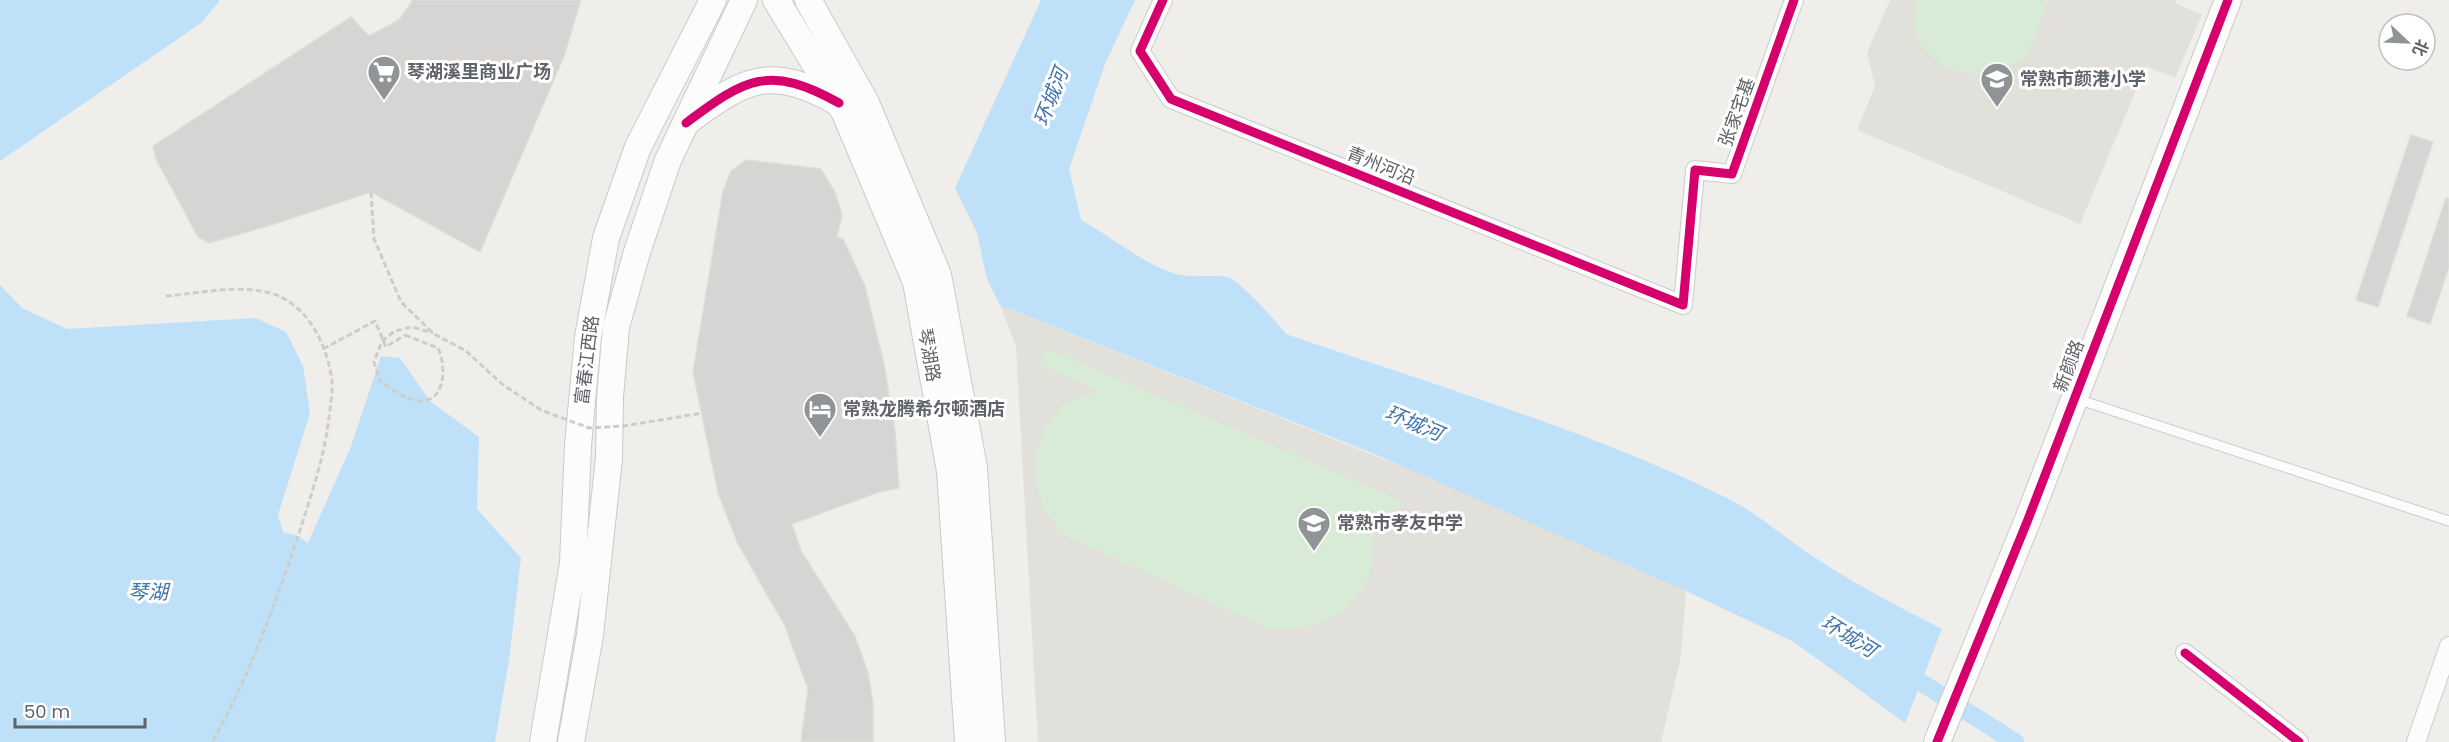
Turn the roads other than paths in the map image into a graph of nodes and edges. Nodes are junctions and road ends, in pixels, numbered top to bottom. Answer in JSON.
{"nodes":[{"id":1,"x":713,"y":0,"type":"edge"},
{"id":2,"x":744,"y":0,"type":"edge"},
{"id":3,"x":776,"y":0,"type":"edge"},
{"id":4,"x":808,"y":0,"type":"edge"},
{"id":5,"x":1163,"y":0,"type":"edge"},
{"id":6,"x":1794,"y":0,"type":"edge"},
{"id":7,"x":2228,"y":0,"type":"edge"},
{"id":8,"x":839,"y":103,"type":"junction"},
{"id":9,"x":686,"y":123,"type":"junction"},
{"id":10,"x":1683,"y":305,"type":"joint"},
{"id":11,"x":2074,"y":399,"type":"junction"},
{"id":12,"x":2449,"y":521,"type":"edge"},
{"id":13,"x":2449,"y":646,"type":"edge"},
{"id":14,"x":2185,"y":653,"type":"dead end"},
{"id":15,"x":543,"y":742,"type":"edge"},
{"id":16,"x":572,"y":742,"type":"edge"},
{"id":17,"x":968,"y":742,"type":"edge"},
{"id":18,"x":992,"y":742,"type":"edge"},
{"id":19,"x":1937,"y":742,"type":"edge"},
{"id":20,"x":2299,"y":742,"type":"edge"},
{"id":21,"x":2416,"y":742,"type":"edge"}],
"edges":[{"from":1,"to":15,"type":"main road","name":"富春江西路"},
{"from":2,"to":9,"type":"main road","name":"富春江西路"},
{"from":3,"to":8,"type":"main road","name":"琴湖路"},
{"from":4,"to":18,"type":"main road","name":"琴湖路"},
{"from":5,"to":10,"type":"street","name":"青州河沿"},
{"from":6,"to":10,"type":"street","name":"张家宅基"},
{"from":7,"to":11,"type":"main road","name":"新颜路"},
{"from":8,"to":9,"type":"main road"},
{"from":8,"to":17,"type":"main road","name":"琴湖路"},
{"from":9,"to":16,"type":"main road","name":"富春江西路"},
{"from":11,"to":12,"type":"lane"},
{"from":11,"to":19,"type":"main road","name":"新颜路"},
{"from":13,"to":21,"type":"street"},
{"from":14,"to":20,"type":"street"}]}
